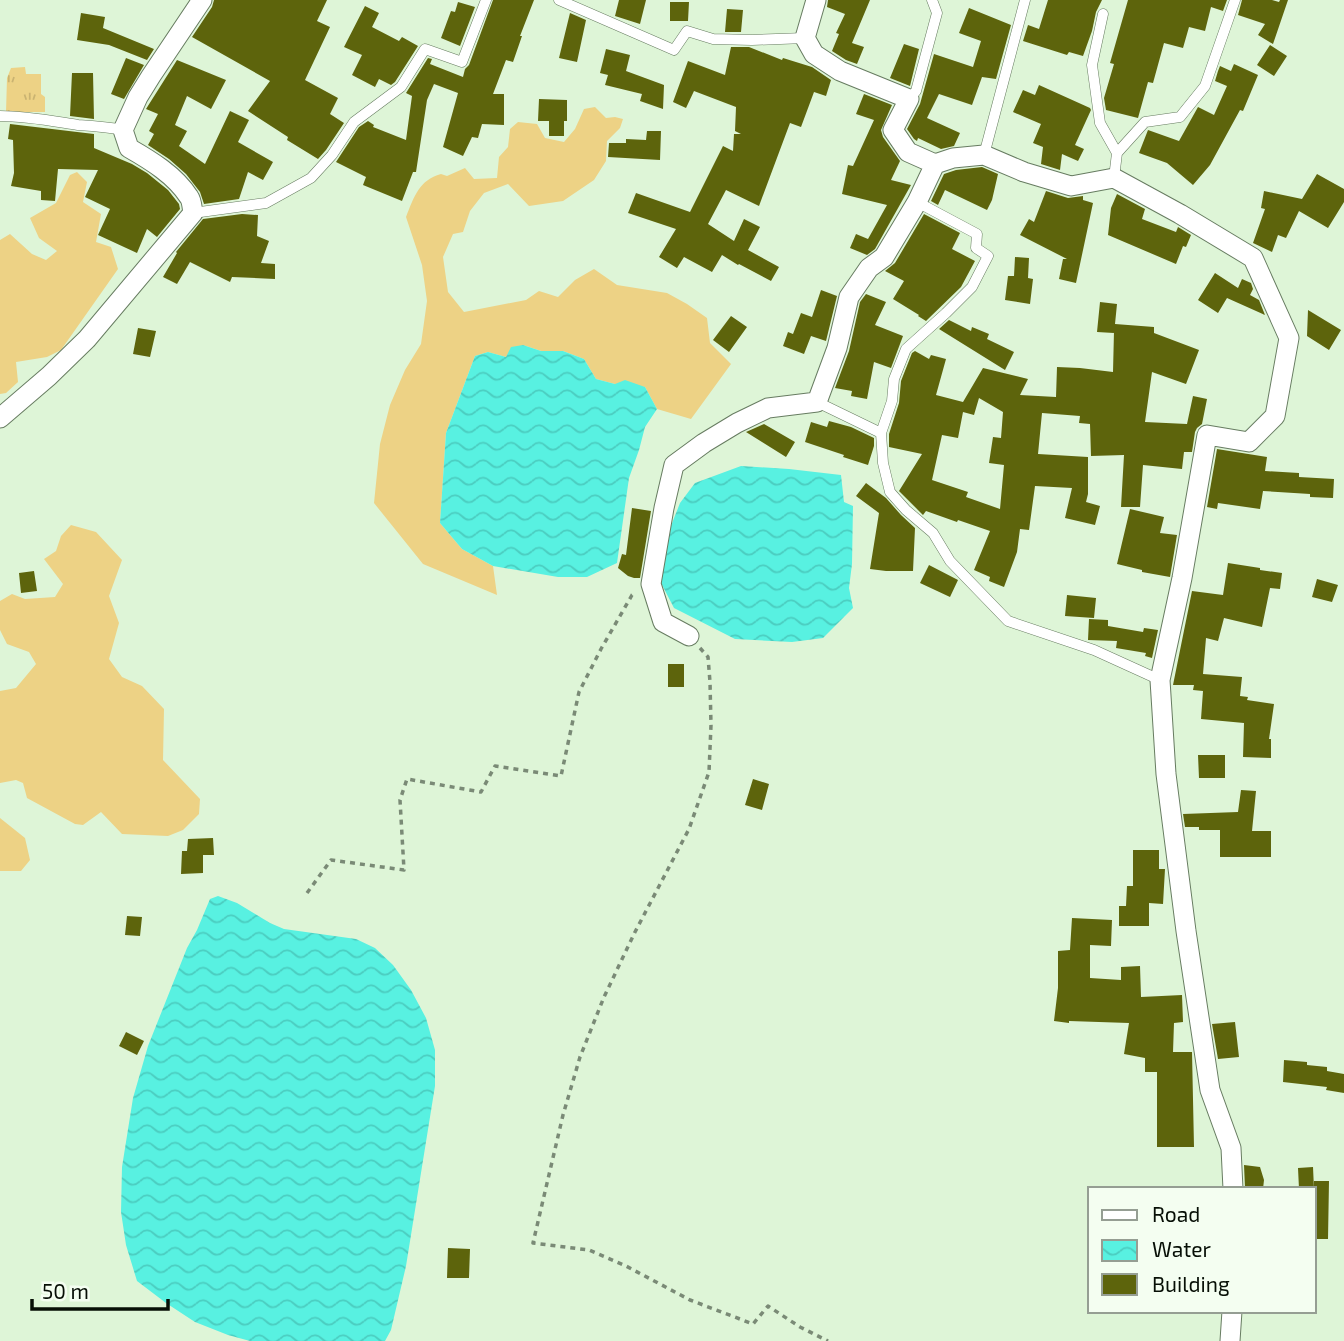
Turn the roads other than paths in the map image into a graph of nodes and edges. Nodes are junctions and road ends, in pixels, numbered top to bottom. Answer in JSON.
{"nodes":[{"id":1,"x":202,"y":0,"type":"edge"},
{"id":2,"x":486,"y":0,"type":"edge"},
{"id":3,"x":559,"y":0,"type":"edge"},
{"id":4,"x":816,"y":0,"type":"edge"},
{"id":5,"x":932,"y":0,"type":"edge"},
{"id":6,"x":1025,"y":0,"type":"edge"},
{"id":7,"x":1235,"y":0,"type":"edge"},
{"id":8,"x":1103,"y":14,"type":"dead end"},
{"id":9,"x":805,"y":38,"type":"junction"},
{"id":10,"x":909,"y":99,"type":"junction"},
{"id":11,"x":0,"y":116,"type":"edge"},
{"id":12,"x":123,"y":130,"type":"junction"},
{"id":13,"x":1117,"y":153,"type":"junction"},
{"id":14,"x":984,"y":155,"type":"junction"},
{"id":15,"x":935,"y":164,"type":"junction"},
{"id":16,"x":1114,"y":178,"type":"junction"},
{"id":17,"x":918,"y":202,"type":"junction"},
{"id":18,"x":193,"y":213,"type":"junction"},
{"id":19,"x":817,"y":402,"type":"junction"},
{"id":20,"x":0,"y":418,"type":"edge"},
{"id":21,"x":881,"y":433,"type":"junction"},
{"id":22,"x":689,"y":636,"type":"road end"},
{"id":23,"x":1160,"y":680,"type":"junction"},
{"id":24,"x":1233,"y":1187,"type":"edge"},
{"id":25,"x":1232,"y":1313,"type":"edge"},
{"id":26,"x":1230,"y":1341,"type":"edge"}],
"edges":[{"from":1,"to":12,"type":"street"},
{"from":2,"to":18,"type":"lane"},
{"from":3,"to":9,"type":"lane"},
{"from":4,"to":9,"type":"street"},
{"from":5,"to":10,"type":"lane"},
{"from":6,"to":14,"type":"lane"},
{"from":7,"to":13,"type":"lane"},
{"from":8,"to":13,"type":"lane"},
{"from":9,"to":10,"type":"street"},
{"from":10,"to":15,"type":"street"},
{"from":11,"to":12,"type":"lane"},
{"from":12,"to":18,"type":"street"},
{"from":13,"to":16,"type":"lane"},
{"from":14,"to":15,"type":"street"},
{"from":14,"to":16,"type":"street"},
{"from":15,"to":17,"type":"street"},
{"from":16,"to":23,"type":"street"},
{"from":17,"to":19,"type":"street"},
{"from":17,"to":21,"type":"lane"},
{"from":18,"to":20,"type":"street"},
{"from":19,"to":21,"type":"lane"},
{"from":19,"to":22,"type":"street"},
{"from":21,"to":23,"type":"lane"},
{"from":23,"to":24,"type":"street"},
{"from":25,"to":26,"type":"street"}]}
